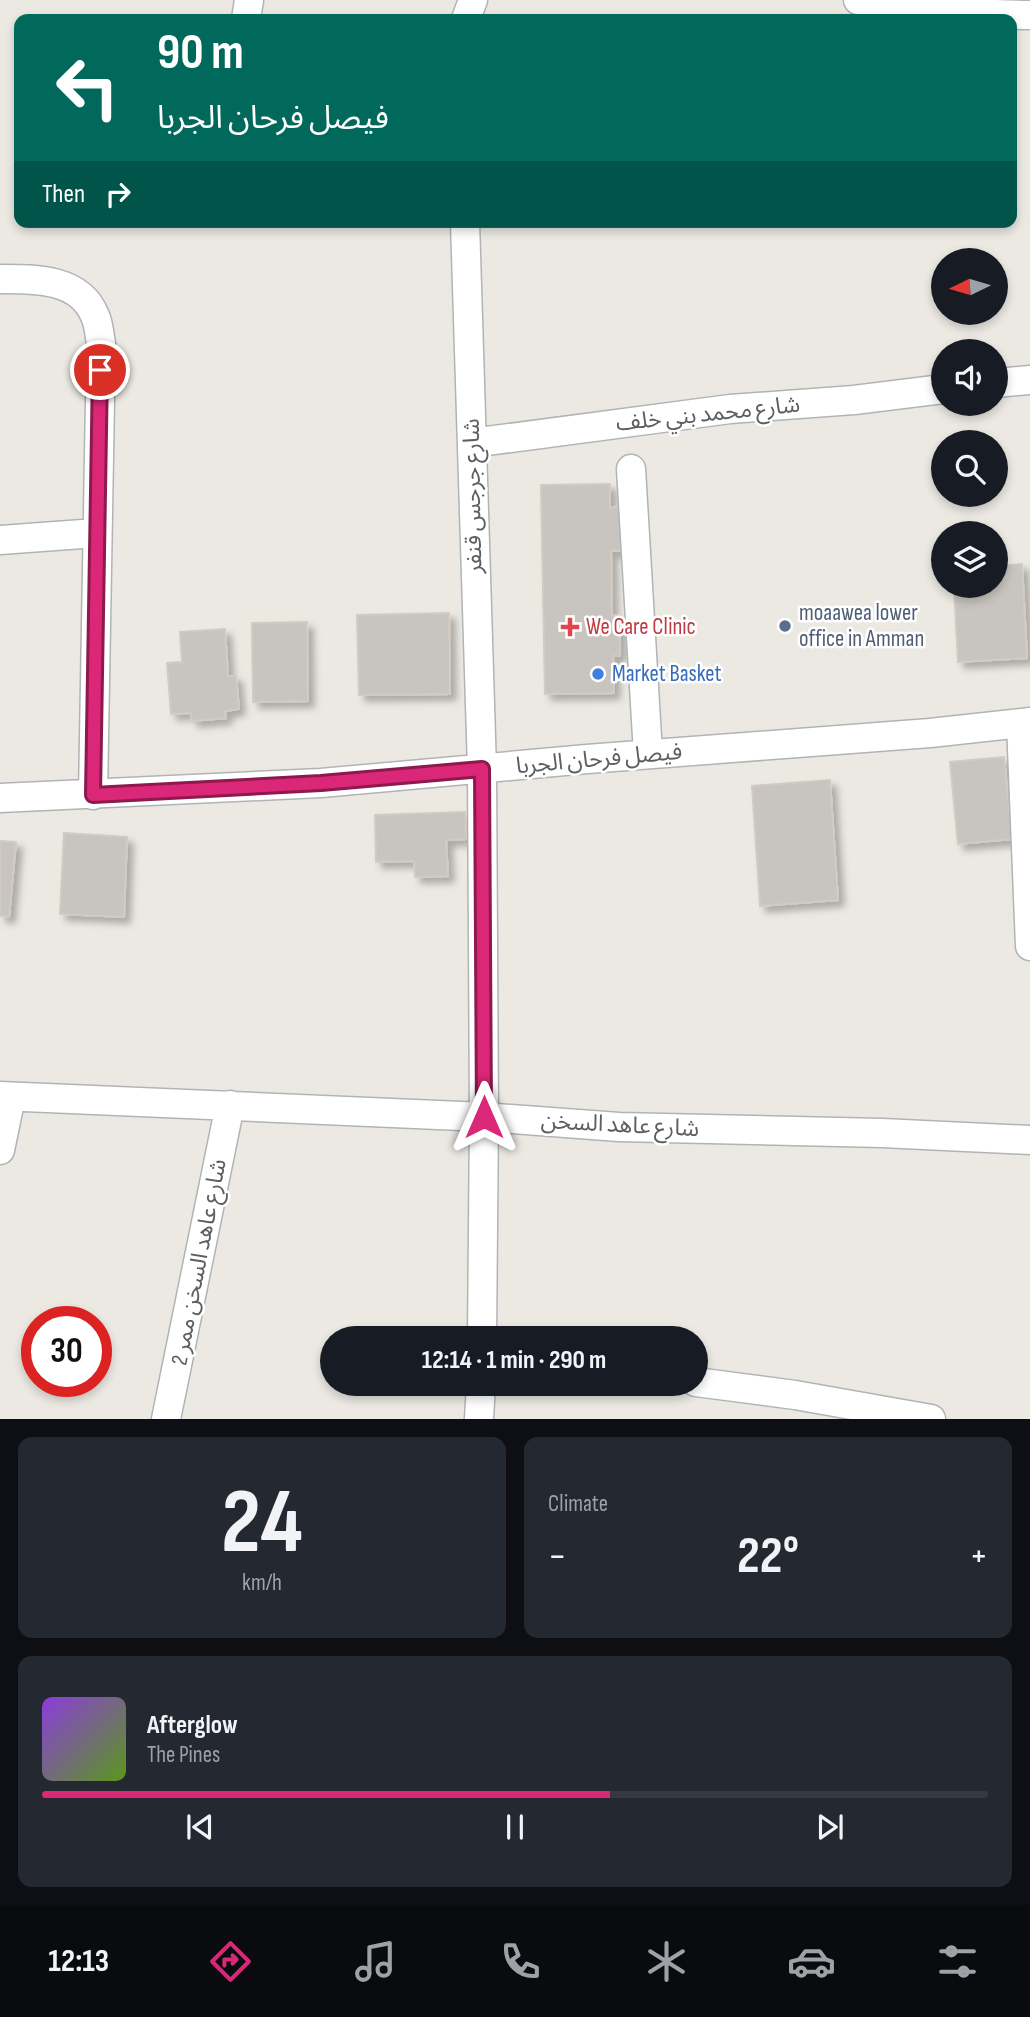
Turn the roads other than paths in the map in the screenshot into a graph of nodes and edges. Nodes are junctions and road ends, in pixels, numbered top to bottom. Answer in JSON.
{"nodes":[{"id":1,"x":858,"y":0,"type":"edge"},
{"id":2,"x":970,"y":7,"type":"edge"},
{"id":3,"x":1030,"y":15,"type":"edge"},
{"id":4,"x":465,"y":228,"type":"edge"},
{"id":5,"x":0,"y":279,"type":"edge"},
{"id":6,"x":1030,"y":380,"type":"edge"},
{"id":7,"x":1008,"y":382,"type":"edge"},
{"id":8,"x":931,"y":390,"type":"edge"},
{"id":9,"x":472,"y":443,"type":"junction"},
{"id":10,"x":631,"y":469,"type":"dead end"},
{"id":11,"x":96,"y":533,"type":"junction"},
{"id":12,"x":0,"y":540,"type":"edge"},
{"id":13,"x":1026,"y":722,"type":"edge"},
{"id":14,"x":648,"y":754,"type":"junction"},
{"id":15,"x":482,"y":769,"type":"junction"},
{"id":16,"x":93,"y":795,"type":"junction"},
{"id":17,"x":0,"y":798,"type":"edge"},
{"id":18,"x":1030,"y":946,"type":"edge"},
{"id":19,"x":6,"y":1096,"type":"edge"},
{"id":20,"x":230,"y":1105,"type":"junction"},
{"id":21,"x":484,"y":1117,"type":"junction"},
{"id":22,"x":1030,"y":1140,"type":"edge"},
{"id":23,"x":0,"y":1150,"type":"edge"},
{"id":24,"x":482,"y":1326,"type":"edge"},
{"id":25,"x":708,"y":1384,"type":"edge"},
{"id":26,"x":480,"y":1396,"type":"edge"},
{"id":27,"x":166,"y":1419,"type":"edge"},
{"id":28,"x":479,"y":1419,"type":"edge"},
{"id":29,"x":931,"y":1419,"type":"edge"}],
"edges":[{"from":1,"to":2,"type":"street"},
{"from":2,"to":3,"type":"street"},
{"from":4,"to":9,"type":"street","name":"شارع جرجس قنفر"},
{"from":5,"to":11,"type":"street"},
{"from":6,"to":7,"type":"street"},
{"from":8,"to":9,"type":"street","name":"شارع محمد بني خلف"},
{"from":9,"to":15,"type":"street","name":"شارع جرجس قنفر"},
{"from":10,"to":14,"type":"street"},
{"from":11,"to":12,"type":"street"},
{"from":11,"to":16,"type":"street"},
{"from":13,"to":14,"type":"street","name":"فيصل فرحان الجربا"},
{"from":13,"to":18,"type":"street"},
{"from":14,"to":15,"type":"street","name":"فيصل فرحان الجربا"},
{"from":15,"to":16,"type":"street","name":"فيصل فرحان الجربا"},
{"from":15,"to":21,"type":"street","name":"شارع جرجس قنفر"},
{"from":16,"to":17,"type":"street","name":"فيصل فرحان الجربا"},
{"from":19,"to":20,"type":"street","name":"شارع عاهد السخن"},
{"from":19,"to":23,"type":"street"},
{"from":20,"to":21,"type":"street","name":"شارع عاهد السخن"},
{"from":20,"to":27,"type":"street","name":"شارع عاهد السخن ممر 2"},
{"from":21,"to":22,"type":"street","name":"شارع عاهد السخن"},
{"from":21,"to":24,"type":"street","name":"شارع جرجس قنفر"},
{"from":25,"to":29,"type":"street"},
{"from":26,"to":28,"type":"street"}]}
